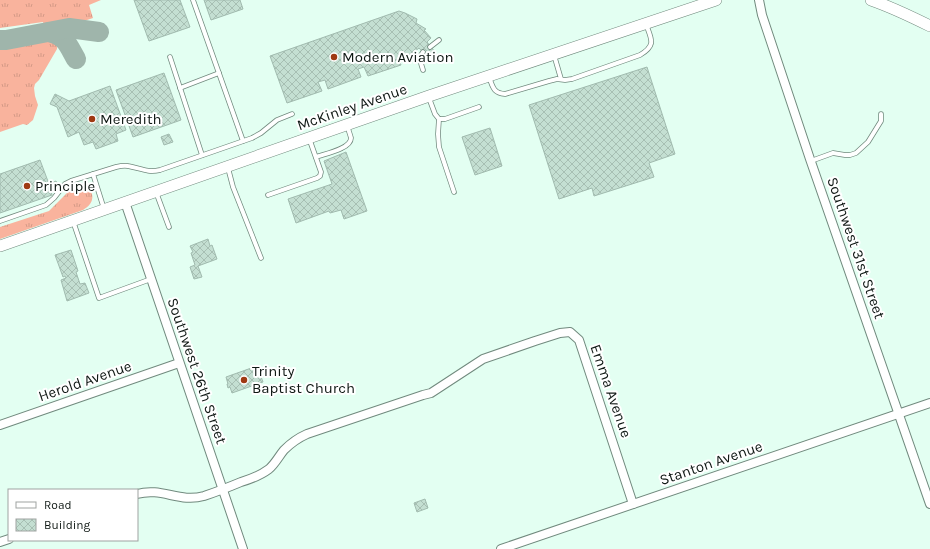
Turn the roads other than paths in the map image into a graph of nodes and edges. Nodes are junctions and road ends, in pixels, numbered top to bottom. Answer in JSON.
{"nodes":[{"id":1,"x":193,"y":0,"type":"edge"},
{"id":2,"x":716,"y":0,"type":"edge"},
{"id":3,"x":759,"y":0,"type":"edge"},
{"id":4,"x":870,"y":0,"type":"edge"},
{"id":5,"x":645,"y":23,"type":"junction"},
{"id":6,"x":930,"y":26,"type":"edge"},
{"id":7,"x":438,"y":40,"type":"dead end"},
{"id":8,"x":430,"y":47,"type":"dead end"},
{"id":9,"x":423,"y":52,"type":"dead end"},
{"id":10,"x":554,"y":54,"type":"junction"},
{"id":11,"x":170,"y":57,"type":"dead end"},
{"id":12,"x":422,"y":70,"type":"dead end"},
{"id":13,"x":219,"y":73,"type":"junction"},
{"id":14,"x":489,"y":76,"type":"junction"},
{"id":15,"x":561,"y":79,"type":"junction"},
{"id":16,"x":180,"y":88,"type":"junction"},
{"id":17,"x":428,"y":96,"type":"junction"},
{"id":18,"x":479,"y":107,"type":"dead end"},
{"id":19,"x":292,"y":114,"type":"dead end"},
{"id":20,"x":881,"y":114,"type":"dead end"},
{"id":21,"x":439,"y":119,"type":"junction"},
{"id":22,"x":347,"y":125,"type":"junction"},
{"id":23,"x":309,"y":138,"type":"junction"},
{"id":24,"x":243,"y":141,"type":"junction"},
{"id":25,"x":202,"y":155,"type":"junction"},
{"id":26,"x":316,"y":157,"type":"junction"},
{"id":27,"x":811,"y":161,"type":"junction"},
{"id":28,"x":228,"y":166,"type":"junction"},
{"id":29,"x":93,"y":174,"type":"junction"},
{"id":30,"x":156,"y":191,"type":"junction"},
{"id":31,"x":454,"y":192,"type":"dead end"},
{"id":32,"x":268,"y":195,"type":"dead end"},
{"id":33,"x":125,"y":202,"type":"junction"},
{"id":34,"x":104,"y":209,"type":"junction"},
{"id":35,"x":72,"y":220,"type":"junction"},
{"id":36,"x":0,"y":221,"type":"edge"},
{"id":37,"x":169,"y":228,"type":"dead end"},
{"id":38,"x":0,"y":246,"type":"edge"},
{"id":39,"x":261,"y":258,"type":"dead end"},
{"id":40,"x":151,"y":279,"type":"junction"},
{"id":41,"x":179,"y":363,"type":"junction"},
{"id":42,"x":930,"y":403,"type":"edge"},
{"id":43,"x":899,"y":414,"type":"junction"},
{"id":44,"x":0,"y":425,"type":"edge"},
{"id":45,"x":222,"y":490,"type":"junction"},
{"id":46,"x":138,"y":494,"type":"edge"},
{"id":47,"x":633,"y":504,"type":"junction"},
{"id":48,"x":930,"y":504,"type":"edge"},
{"id":49,"x":243,"y":549,"type":"edge"},
{"id":50,"x":501,"y":549,"type":"edge"}],
"edges":[{"from":1,"to":13,"type":"lane"},
{"from":2,"to":5,"type":"main road","name":"McKinley Avenue"},
{"from":3,"to":27,"type":"street","name":"Southwest 31st Street"},
{"from":4,"to":6,"type":"main road"},
{"from":5,"to":10,"type":"main road","name":"McKinley Avenue"},
{"from":5,"to":15,"type":"lane"},
{"from":7,"to":8,"type":"lane"},
{"from":9,"to":12,"type":"lane"},
{"from":10,"to":14,"type":"main road","name":"McKinley Avenue"},
{"from":10,"to":15,"type":"lane"},
{"from":11,"to":16,"type":"lane"},
{"from":13,"to":16,"type":"lane"},
{"from":13,"to":24,"type":"lane"},
{"from":14,"to":15,"type":"lane"},
{"from":14,"to":17,"type":"main road","name":"McKinley Avenue"},
{"from":16,"to":25,"type":"lane"},
{"from":17,"to":21,"type":"lane"},
{"from":17,"to":22,"type":"main road","name":"McKinley Avenue"},
{"from":18,"to":21,"type":"lane"},
{"from":19,"to":24,"type":"lane"},
{"from":20,"to":27,"type":"lane"},
{"from":21,"to":31,"type":"lane"},
{"from":22,"to":23,"type":"main road","name":"McKinley Avenue"},
{"from":22,"to":26,"type":"lane"},
{"from":23,"to":26,"type":"lane"},
{"from":23,"to":28,"type":"main road","name":"McKinley Avenue"},
{"from":24,"to":25,"type":"lane"},
{"from":25,"to":29,"type":"lane"},
{"from":26,"to":32,"type":"lane"},
{"from":27,"to":43,"type":"street","name":"Southwest 31st Street"},
{"from":28,"to":30,"type":"main road","name":"McKinley Avenue"},
{"from":28,"to":39,"type":"lane"},
{"from":29,"to":34,"type":"lane"},
{"from":29,"to":36,"type":"lane"},
{"from":30,"to":33,"type":"main road","name":"McKinley Avenue"},
{"from":30,"to":37,"type":"lane"},
{"from":33,"to":34,"type":"main road","name":"McKinley Avenue"},
{"from":33,"to":40,"type":"street","name":"Southwest 26th Street"},
{"from":34,"to":35,"type":"main road","name":"McKinley Avenue"},
{"from":35,"to":38,"type":"main road","name":"McKinley Avenue"},
{"from":35,"to":40,"type":"lane"},
{"from":40,"to":41,"type":"street","name":"Southwest 26th Street"},
{"from":41,"to":44,"type":"street","name":"Herold Avenue"},
{"from":41,"to":45,"type":"street","name":"Southwest 26th Street"},
{"from":42,"to":43,"type":"street","name":"Stanton Avenue"},
{"from":43,"to":47,"type":"street","name":"Stanton Avenue"},
{"from":43,"to":48,"type":"street","name":"Southwest 31st Street"},
{"from":45,"to":46,"type":"street","name":"Emma Avenue"},
{"from":45,"to":47,"type":"street","name":"Emma Avenue"},
{"from":45,"to":49,"type":"street","name":"Southwest 26th Street"},
{"from":47,"to":50,"type":"street","name":"Stanton Avenue"}]}
